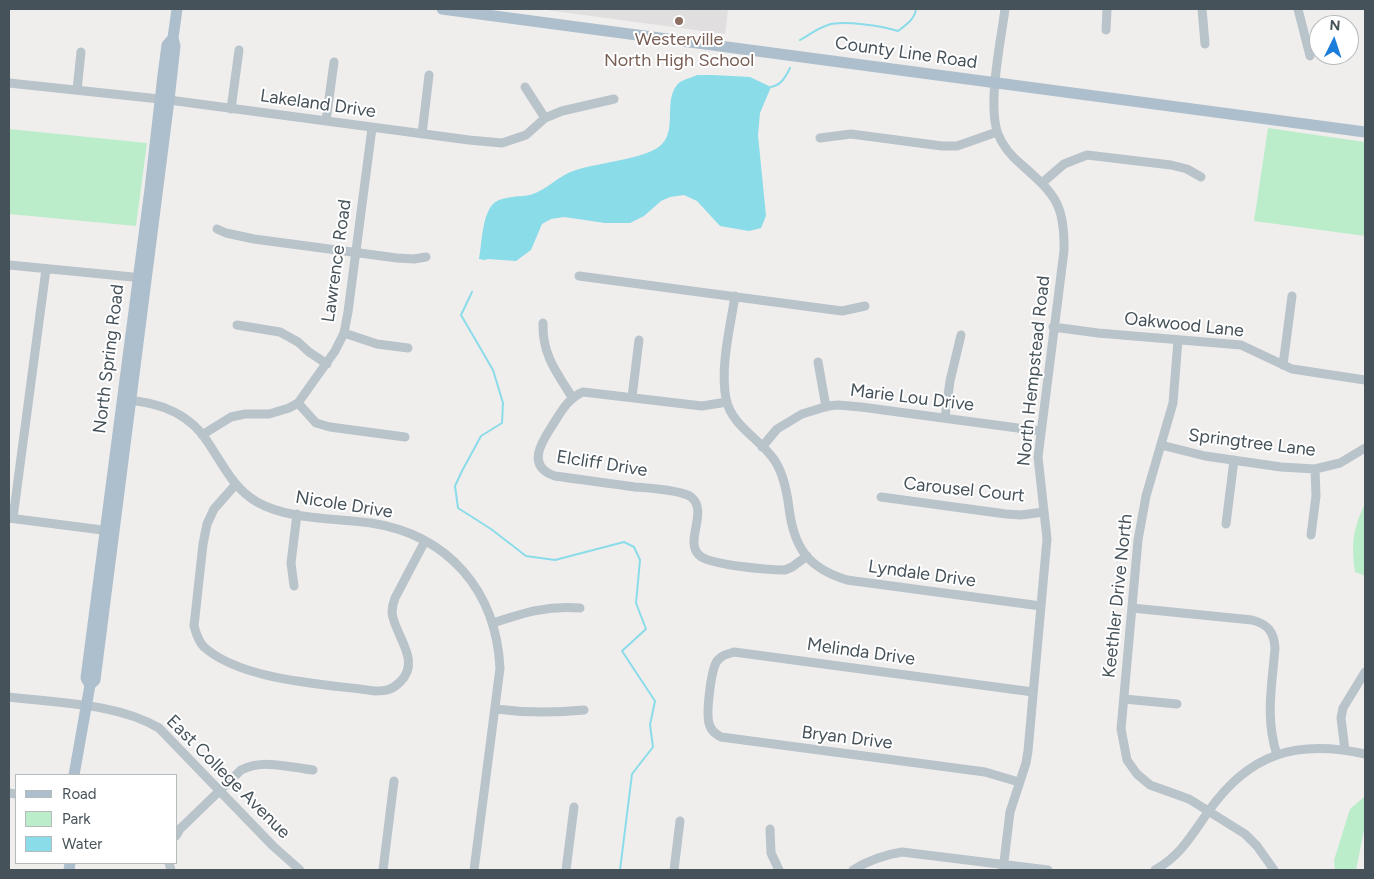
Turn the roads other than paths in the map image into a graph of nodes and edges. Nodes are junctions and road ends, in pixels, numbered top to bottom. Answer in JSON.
{"nodes":[{"id":1,"x":177,"y":9,"type":"edge"},
{"id":2,"x":442,"y":9,"type":"edge"},
{"id":3,"x":1005,"y":9,"type":"edge"},
{"id":4,"x":1107,"y":9,"type":"edge"},
{"id":5,"x":1202,"y":9,"type":"edge"},
{"id":6,"x":1298,"y":9,"type":"edge"},
{"id":7,"x":1106,"y":30,"type":"dead end"},
{"id":8,"x":1205,"y":44,"type":"dead end"},
{"id":9,"x":239,"y":50,"type":"dead end"},
{"id":10,"x":81,"y":52,"type":"dead end"},
{"id":11,"x":1309,"y":52,"type":"edge"},
{"id":12,"x":334,"y":62,"type":"dead end"},
{"id":13,"x":429,"y":75,"type":"dead end"},
{"id":14,"x":996,"y":82,"type":"junction"},
{"id":15,"x":9,"y":83,"type":"edge"},
{"id":16,"x":525,"y":87,"type":"dead end"},
{"id":17,"x":76,"y":90,"type":"junction"},
{"id":18,"x":165,"y":99,"type":"junction"},
{"id":19,"x":614,"y":99,"type":"dead end"},
{"id":20,"x":231,"y":109,"type":"junction"},
{"id":21,"x":545,"y":118,"type":"junction"},
{"id":22,"x":326,"y":121,"type":"junction"},
{"id":23,"x":372,"y":128,"type":"junction"},
{"id":24,"x":997,"y":132,"type":"junction"},
{"id":25,"x":1365,"y":132,"type":"edge"},
{"id":26,"x":422,"y":134,"type":"junction"},
{"id":27,"x":820,"y":138,"type":"dead end"},
{"id":28,"x":1201,"y":177,"type":"dead end"},
{"id":29,"x":1042,"y":183,"type":"junction"},
{"id":30,"x":217,"y":229,"type":"dead end"},
{"id":31,"x":356,"y":252,"type":"junction"},
{"id":32,"x":426,"y":257,"type":"dead end"},
{"id":33,"x":9,"y":265,"type":"edge"},
{"id":34,"x":46,"y":269,"type":"junction"},
{"id":35,"x":579,"y":276,"type":"dead end"},
{"id":36,"x":141,"y":278,"type":"junction"},
{"id":37,"x":735,"y":296,"type":"junction"},
{"id":38,"x":1292,"y":296,"type":"dead end"},
{"id":39,"x":865,"y":306,"type":"dead end"},
{"id":40,"x":543,"y":323,"type":"dead end"},
{"id":41,"x":237,"y":325,"type":"dead end"},
{"id":42,"x":1053,"y":327,"type":"junction"},
{"id":43,"x":344,"y":333,"type":"junction"},
{"id":44,"x":961,"y":335,"type":"dead end"},
{"id":45,"x":639,"y":340,"type":"dead end"},
{"id":46,"x":1178,"y":340,"type":"junction"},
{"id":47,"x":408,"y":348,"type":"dead end"},
{"id":48,"x":818,"y":362,"type":"dead end"},
{"id":49,"x":327,"y":364,"type":"junction"},
{"id":50,"x":1283,"y":365,"type":"junction"},
{"id":51,"x":1365,"y":380,"type":"edge"},
{"id":52,"x":572,"y":397,"type":"junction"},
{"id":53,"x":632,"y":397,"type":"junction"},
{"id":54,"x":126,"y":400,"type":"junction"},
{"id":55,"x":727,"y":402,"type":"junction"},
{"id":56,"x":298,"y":403,"type":"junction"},
{"id":57,"x":826,"y":407,"type":"junction"},
{"id":58,"x":945,"y":418,"type":"junction"},
{"id":59,"x":1040,"y":431,"type":"junction"},
{"id":60,"x":202,"y":435,"type":"junction"},
{"id":61,"x":405,"y":437,"type":"dead end"},
{"id":62,"x":1161,"y":445,"type":"junction"},
{"id":63,"x":762,"y":447,"type":"junction"},
{"id":64,"x":1365,"y":448,"type":"edge"},
{"id":65,"x":1234,"y":460,"type":"junction"},
{"id":66,"x":1315,"y":469,"type":"junction"},
{"id":67,"x":236,"y":484,"type":"junction"},
{"id":68,"x":881,"y":498,"type":"dead end"},
{"id":69,"x":1044,"y":512,"type":"junction"},
{"id":70,"x":297,"y":514,"type":"junction"},
{"id":71,"x":11,"y":518,"type":"edge"},
{"id":72,"x":1226,"y":524,"type":"dead end"},
{"id":73,"x":109,"y":531,"type":"junction"},
{"id":74,"x":1311,"y":534,"type":"dead end"},
{"id":75,"x":425,"y":541,"type":"junction"},
{"id":76,"x":807,"y":556,"type":"junction"},
{"id":77,"x":294,"y":586,"type":"dead end"},
{"id":78,"x":1041,"y":606,"type":"junction"},
{"id":79,"x":580,"y":608,"type":"dead end"},
{"id":80,"x":1132,"y":608,"type":"junction"},
{"id":81,"x":493,"y":623,"type":"junction"},
{"id":82,"x":1365,"y":672,"type":"edge"},
{"id":83,"x":711,"y":691,"type":"joint"},
{"id":84,"x":1033,"y":692,"type":"junction"},
{"id":85,"x":9,"y":697,"type":"edge"},
{"id":86,"x":1124,"y":699,"type":"junction"},
{"id":87,"x":1177,"y":704,"type":"dead end"},
{"id":88,"x":86,"y":706,"type":"junction"},
{"id":89,"x":496,"y":709,"type":"junction"},
{"id":90,"x":584,"y":710,"type":"dead end"},
{"id":91,"x":82,"y":739,"type":"junction"},
{"id":92,"x":1345,"y":750,"type":"junction"},
{"id":93,"x":1365,"y":754,"type":"edge"},
{"id":94,"x":1276,"y":755,"type":"junction"},
{"id":95,"x":313,"y":770,"type":"dead end"},
{"id":96,"x":74,"y":774,"type":"edge"},
{"id":97,"x":82,"y":774,"type":"edge"},
{"id":98,"x":394,"y":781,"type":"dead end"},
{"id":99,"x":1019,"y":782,"type":"junction"},
{"id":100,"x":220,"y":790,"type":"junction"},
{"id":101,"x":574,"y":807,"type":"dead end"},
{"id":102,"x":1208,"y":811,"type":"junction"},
{"id":103,"x":680,"y":821,"type":"dead end"},
{"id":104,"x":770,"y":828,"type":"dead end"},
{"id":105,"x":178,"y":832,"type":"edge"},
{"id":106,"x":1003,"y":867,"type":"edge"},
{"id":107,"x":300,"y":870,"type":"edge"},
{"id":108,"x":383,"y":870,"type":"edge"},
{"id":109,"x":474,"y":870,"type":"edge"},
{"id":110,"x":566,"y":870,"type":"edge"},
{"id":111,"x":674,"y":870,"type":"edge"},
{"id":112,"x":779,"y":870,"type":"edge"},
{"id":113,"x":853,"y":870,"type":"edge"},
{"id":114,"x":1048,"y":870,"type":"edge"},
{"id":115,"x":1155,"y":870,"type":"edge"},
{"id":116,"x":1274,"y":870,"type":"edge"}],
"edges":[{"from":1,"to":18,"type":"main road","name":"North Spring Road"},
{"from":2,"to":14,"type":"main road","name":"County Line Road"},
{"from":3,"to":14,"type":"street","name":"North Hempstead Road"},
{"from":4,"to":7,"type":"street"},
{"from":5,"to":8,"type":"street"},
{"from":6,"to":11,"type":"street"},
{"from":9,"to":20,"type":"street"},
{"from":10,"to":17,"type":"street"},
{"from":12,"to":22,"type":"street"},
{"from":13,"to":26,"type":"street"},
{"from":14,"to":24,"type":"street","name":"North Hempstead Road"},
{"from":14,"to":25,"type":"main road","name":"County Line Road"},
{"from":15,"to":17,"type":"street","name":"Lakeland Drive"},
{"from":16,"to":21,"type":"street"},
{"from":17,"to":18,"type":"street","name":"Lakeland Drive"},
{"from":18,"to":20,"type":"street","name":"Lakeland Drive"},
{"from":18,"to":36,"type":"main road","name":"North Spring Road"},
{"from":19,"to":21,"type":"street","name":"Lakeland Drive"},
{"from":20,"to":22,"type":"street","name":"Lakeland Drive"},
{"from":21,"to":26,"type":"street","name":"Lakeland Drive"},
{"from":22,"to":23,"type":"street","name":"Lakeland Drive"},
{"from":23,"to":26,"type":"street","name":"Lakeland Drive"},
{"from":23,"to":31,"type":"street","name":"Lawrence Road"},
{"from":24,"to":27,"type":"street"},
{"from":24,"to":29,"type":"street","name":"North Hempstead Road"},
{"from":28,"to":29,"type":"street"},
{"from":29,"to":42,"type":"street","name":"North Hempstead Road"},
{"from":30,"to":31,"type":"street"},
{"from":31,"to":32,"type":"street"},
{"from":31,"to":43,"type":"street","name":"Lawrence Road"},
{"from":33,"to":34,"type":"street"},
{"from":34,"to":36,"type":"street"},
{"from":34,"to":71,"type":"street"},
{"from":35,"to":37,"type":"street"},
{"from":36,"to":54,"type":"main road","name":"North Spring Road"},
{"from":37,"to":39,"type":"street"},
{"from":37,"to":55,"type":"street"},
{"from":38,"to":50,"type":"street"},
{"from":40,"to":52,"type":"street"},
{"from":41,"to":49,"type":"street"},
{"from":42,"to":46,"type":"street","name":"Oakwood Lane"},
{"from":42,"to":59,"type":"street","name":"North Hempstead Road"},
{"from":43,"to":47,"type":"street"},
{"from":43,"to":49,"type":"street","name":"Lawrence Road"},
{"from":44,"to":58,"type":"street"},
{"from":45,"to":53,"type":"street"},
{"from":46,"to":50,"type":"street","name":"Oakwood Lane"},
{"from":46,"to":62,"type":"street","name":"Keethler Drive North"},
{"from":48,"to":57,"type":"street"},
{"from":49,"to":56,"type":"street","name":"Lawrence Road"},
{"from":50,"to":51,"type":"street","name":"Oakwood Lane"},
{"from":52,"to":53,"type":"street"},
{"from":52,"to":76,"type":"street","name":"Elcliff Drive"},
{"from":53,"to":55,"type":"street"},
{"from":54,"to":60,"type":"street","name":"Nicole Drive"},
{"from":54,"to":73,"type":"main road","name":"North Spring Road"},
{"from":55,"to":63,"type":"street"},
{"from":56,"to":60,"type":"street"},
{"from":56,"to":61,"type":"street"},
{"from":57,"to":58,"type":"street","name":"Marie Lou Drive"},
{"from":57,"to":63,"type":"street","name":"Marie Lou Drive"},
{"from":58,"to":59,"type":"street","name":"Marie Lou Drive"},
{"from":59,"to":69,"type":"street","name":"North Hempstead Road"},
{"from":60,"to":67,"type":"street","name":"Nicole Drive"},
{"from":62,"to":65,"type":"street","name":"Springtree Lane"},
{"from":62,"to":80,"type":"street","name":"Keethler Drive North"},
{"from":63,"to":76,"type":"street"},
{"from":64,"to":66,"type":"street","name":"Springtree Lane"},
{"from":65,"to":66,"type":"street","name":"Springtree Lane"},
{"from":65,"to":72,"type":"street"},
{"from":66,"to":74,"type":"street"},
{"from":67,"to":70,"type":"street","name":"Nicole Drive"},
{"from":67,"to":75,"type":"street"},
{"from":68,"to":69,"type":"street","name":"Carousel Court"},
{"from":69,"to":78,"type":"street","name":"North Hempstead Road"},
{"from":70,"to":75,"type":"street","name":"Nicole Drive"},
{"from":70,"to":77,"type":"street"},
{"from":71,"to":73,"type":"street"},
{"from":73,"to":88,"type":"main road","name":"North Spring Road"},
{"from":75,"to":81,"type":"street","name":"Nicole Drive"},
{"from":76,"to":78,"type":"street","name":"Lyndale Drive"},
{"from":78,"to":84,"type":"street","name":"North Hempstead Road"},
{"from":79,"to":81,"type":"street"},
{"from":80,"to":86,"type":"street","name":"Keethler Drive North"},
{"from":80,"to":94,"type":"street"},
{"from":81,"to":89,"type":"street","name":"Nicole Drive"},
{"from":82,"to":92,"type":"street"},
{"from":83,"to":84,"type":"street","name":"Melinda Drive"},
{"from":83,"to":99,"type":"street","name":"Bryan Drive"},
{"from":84,"to":99,"type":"street","name":"North Hempstead Road"},
{"from":85,"to":88,"type":"street","name":"East College Avenue"},
{"from":86,"to":87,"type":"street"},
{"from":86,"to":102,"type":"street","name":"Keethler Drive North"},
{"from":88,"to":91,"type":"main road","name":"North Spring Road"},
{"from":88,"to":100,"type":"street","name":"East College Avenue"},
{"from":89,"to":90,"type":"street"},
{"from":89,"to":109,"type":"street","name":"Nicole Drive"},
{"from":91,"to":96,"type":"main road"},
{"from":91,"to":97,"type":"main road"},
{"from":92,"to":93,"type":"street"},
{"from":92,"to":94,"type":"street"},
{"from":94,"to":102,"type":"street"},
{"from":95,"to":100,"type":"street"},
{"from":98,"to":108,"type":"street"},
{"from":99,"to":106,"type":"street","name":"North Hempstead Road"},
{"from":100,"to":105,"type":"street"},
{"from":100,"to":107,"type":"street","name":"East College Avenue"},
{"from":101,"to":110,"type":"street"},
{"from":102,"to":115,"type":"street"},
{"from":102,"to":116,"type":"street","name":"Keethler Drive North"},
{"from":103,"to":111,"type":"street"},
{"from":104,"to":112,"type":"street"},
{"from":106,"to":113,"type":"street"},
{"from":106,"to":114,"type":"street"}]}
